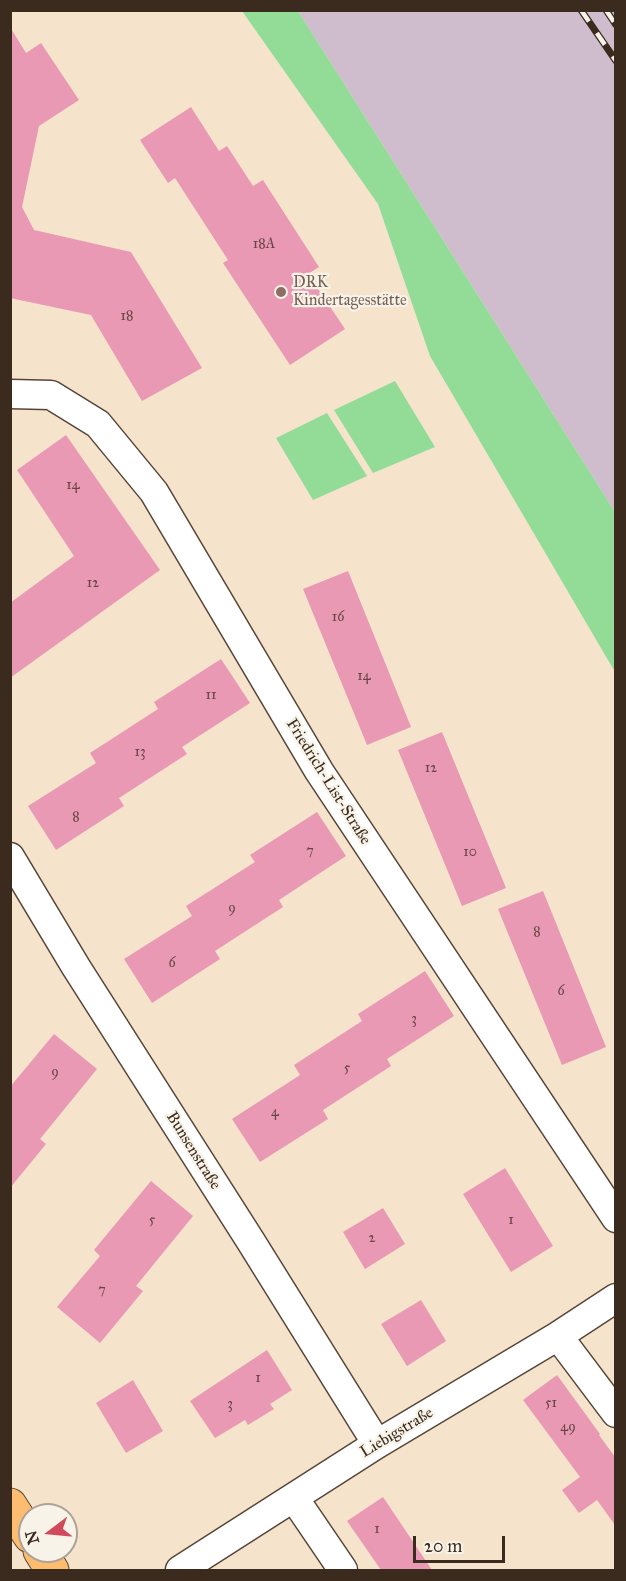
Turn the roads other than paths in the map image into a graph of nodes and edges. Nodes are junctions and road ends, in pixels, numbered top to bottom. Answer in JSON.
{"nodes":[{"id":1,"x":10,"y":394,"type":"edge"},
{"id":2,"x":10,"y":857,"type":"edge"},
{"id":3,"x":615,"y":1218,"type":"edge"},
{"id":4,"x":615,"y":1298,"type":"edge"},
{"id":5,"x":558,"y":1336,"type":"junction"},
{"id":6,"x":615,"y":1413,"type":"edge"},
{"id":7,"x":377,"y":1444,"type":"junction"},
{"id":8,"x":294,"y":1498,"type":"junction"},
{"id":9,"x":180,"y":1570,"type":"edge"},
{"id":10,"x":343,"y":1570,"type":"edge"}],
"edges":[{"from":1,"to":3,"type":"street","name":"Friedrich-List-Straße"},
{"from":2,"to":7,"type":"street","name":"Bunsenstraße"},
{"from":4,"to":5,"type":"street","name":"Liebigstraße"},
{"from":5,"to":6,"type":"street"},
{"from":5,"to":7,"type":"street","name":"Liebigstraße"},
{"from":7,"to":8,"type":"street","name":"Liebigstraße"},
{"from":8,"to":9,"type":"street","name":"Liebigstraße"},
{"from":8,"to":10,"type":"street"}]}
